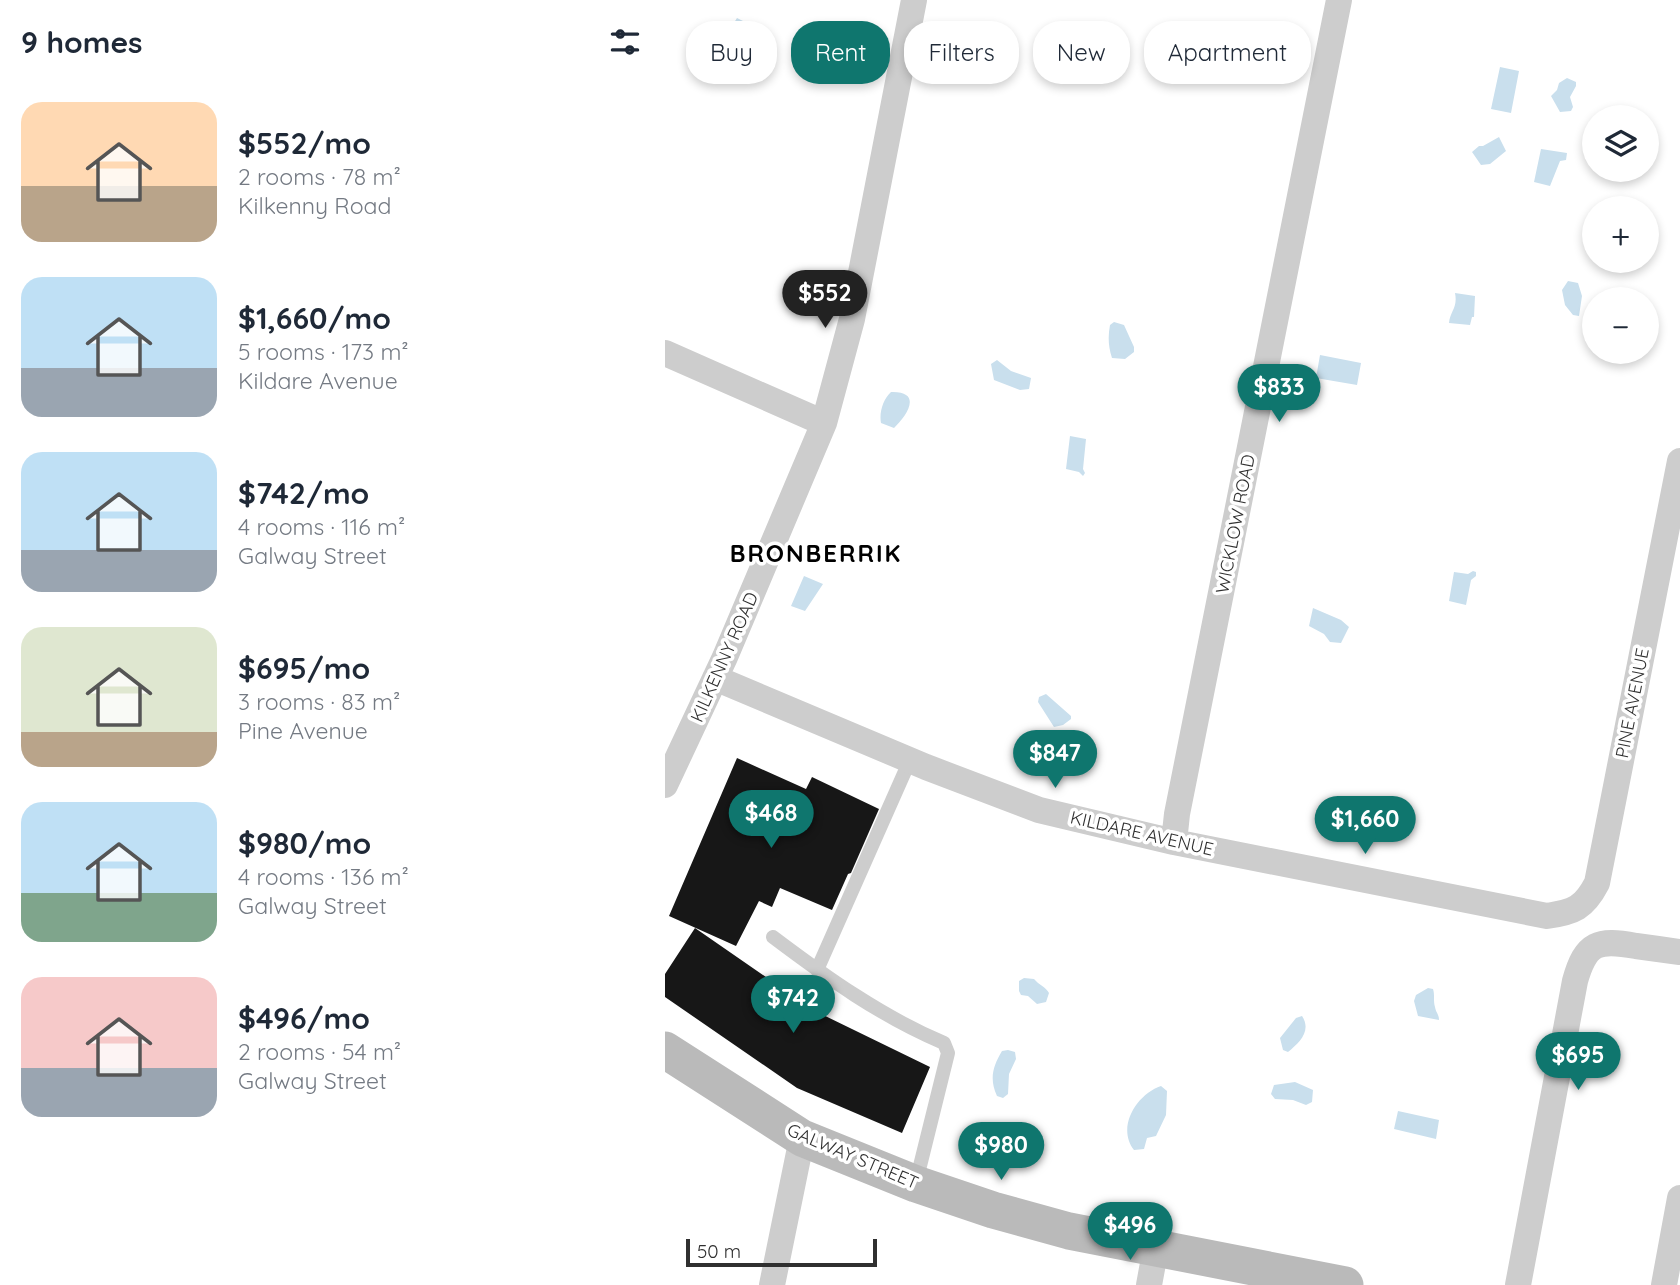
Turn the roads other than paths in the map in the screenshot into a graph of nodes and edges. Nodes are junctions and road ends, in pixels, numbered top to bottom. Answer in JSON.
{"nodes":[{"id":1,"x":914,"y":0,"type":"edge"},
{"id":2,"x":1339,"y":0,"type":"edge"},
{"id":3,"x":665,"y":353,"type":"edge"},
{"id":4,"x":824,"y":423,"type":"junction"},
{"id":5,"x":1680,"y":461,"type":"edge"},
{"id":6,"x":1668,"y":583,"type":"edge"},
{"id":7,"x":716,"y":678,"type":"junction"},
{"id":8,"x":910,"y":760,"type":"junction"},
{"id":9,"x":665,"y":785,"type":"edge"},
{"id":10,"x":1174,"y":842,"type":"junction"},
{"id":11,"x":1547,"y":916,"type":"joint"},
{"id":12,"x":773,"y":937,"type":"dead end"},
{"id":13,"x":1680,"y":952,"type":"edge"},
{"id":14,"x":817,"y":970,"type":"junction"},
{"id":15,"x":665,"y":1050,"type":"edge"},
{"id":16,"x":801,"y":1138,"type":"junction"},
{"id":17,"x":916,"y":1184,"type":"junction"},
{"id":18,"x":1680,"y":1199,"type":"edge"},
{"id":19,"x":1157,"y":1247,"type":"junction"},
{"id":20,"x":772,"y":1285,"type":"edge"},
{"id":21,"x":1149,"y":1285,"type":"edge"},
{"id":22,"x":1345,"y":1285,"type":"edge"},
{"id":23,"x":1518,"y":1285,"type":"edge"},
{"id":24,"x":1664,"y":1285,"type":"edge"}],
"edges":[{"from":1,"to":4,"type":"street","name":"KILKENNY ROAD"},
{"from":2,"to":10,"type":"street","name":"WICKLOW ROAD"},
{"from":3,"to":4,"type":"street"},
{"from":4,"to":7,"type":"street","name":"KILKENNY ROAD"},
{"from":5,"to":6,"type":"street","name":"PINE AVENUE"},
{"from":6,"to":11,"type":"street","name":"PINE AVENUE"},
{"from":7,"to":8,"type":"street","name":"KILDARE AVENUE"},
{"from":7,"to":9,"type":"street","name":"KILKENNY ROAD"},
{"from":8,"to":10,"type":"street","name":"KILDARE AVENUE"},
{"from":8,"to":14,"type":"lane"},
{"from":10,"to":11,"type":"street","name":"KILDARE AVENUE"},
{"from":12,"to":14,"type":"lane"},
{"from":13,"to":23,"type":"street"},
{"from":14,"to":17,"type":"lane"},
{"from":15,"to":16,"type":"street","name":"GALWAY STREET"},
{"from":16,"to":17,"type":"street","name":"GALWAY STREET"},
{"from":16,"to":20,"type":"street"},
{"from":17,"to":19,"type":"street","name":"GALWAY STREET"},
{"from":18,"to":24,"type":"street"},
{"from":19,"to":21,"type":"street"},
{"from":19,"to":22,"type":"street","name":"GALWAY STREET"}]}
